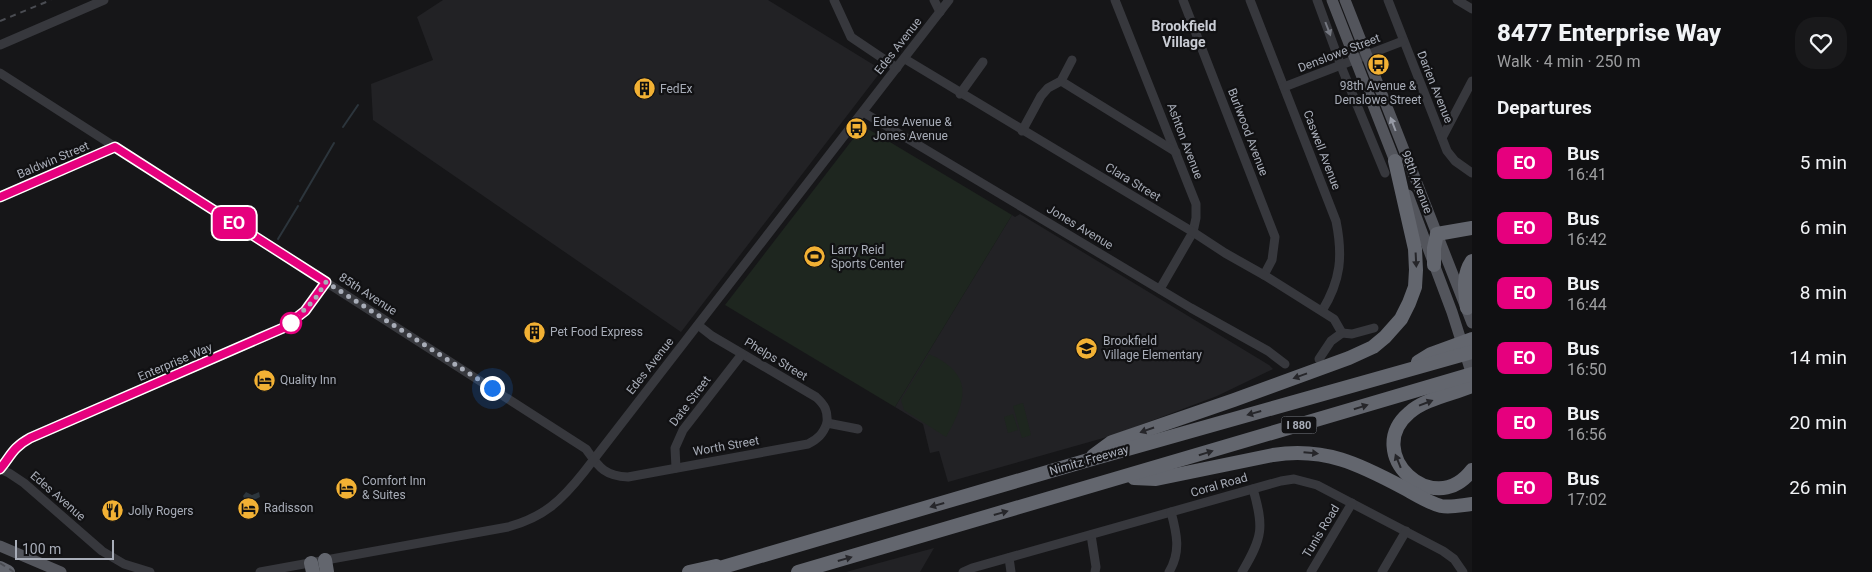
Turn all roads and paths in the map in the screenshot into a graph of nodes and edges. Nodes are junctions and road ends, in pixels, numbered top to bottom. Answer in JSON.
{"nodes":[{"id":1,"x":104,"y":0,"type":"edge"},
{"id":2,"x":834,"y":0,"type":"edge"},
{"id":3,"x":934,"y":0,"type":"edge"},
{"id":4,"x":949,"y":0,"type":"edge"},
{"id":5,"x":1115,"y":0,"type":"edge"},
{"id":6,"x":1183,"y":0,"type":"edge"},
{"id":7,"x":1250,"y":0,"type":"edge"},
{"id":8,"x":1317,"y":0,"type":"edge"},
{"id":9,"x":1332,"y":0,"type":"edge"},
{"id":10,"x":1344,"y":0,"type":"edge"},
{"id":11,"x":1388,"y":0,"type":"edge"},
{"id":12,"x":1457,"y":0,"type":"edge"},
{"id":13,"x":1472,"y":9,"type":"edge"},
{"id":14,"x":940,"y":12,"type":"junction"},
{"id":15,"x":1403,"y":41,"type":"junction"},
{"id":16,"x":0,"y":45,"type":"edge"},
{"id":17,"x":1367,"y":55,"type":"junction"},
{"id":18,"x":905,"y":59,"type":"junction"},
{"id":19,"x":1072,"y":60,"type":"dead end"},
{"id":20,"x":1355,"y":60,"type":"junction"},
{"id":21,"x":983,"y":62,"type":"dead end"},
{"id":22,"x":1341,"y":65,"type":"junction"},
{"id":23,"x":897,"y":68,"type":"junction"},
{"id":24,"x":0,"y":73,"type":"edge"},
{"id":25,"x":1061,"y":81,"type":"junction"},
{"id":26,"x":1472,"y":81,"type":"edge"},
{"id":27,"x":1284,"y":87,"type":"junction"},
{"id":28,"x":960,"y":94,"type":"junction"},
{"id":29,"x":863,"y":112,"type":"junction"},
{"id":30,"x":1022,"y":130,"type":"junction"},
{"id":31,"x":1442,"y":138,"type":"junction"},
{"id":32,"x":115,"y":147,"type":"junction"},
{"id":33,"x":1176,"y":152,"type":"junction"},
{"id":34,"x":1395,"y":162,"type":"junction"},
{"id":35,"x":1386,"y":173,"type":"dead end"},
{"id":36,"x":1472,"y":173,"type":"edge"},
{"id":37,"x":0,"y":197,"type":"edge"},
{"id":38,"x":1472,"y":228,"type":"edge"},
{"id":39,"x":1192,"y":232,"type":"junction"},
{"id":40,"x":1437,"y":234,"type":"junction"},
{"id":41,"x":1472,"y":262,"type":"edge"},
{"id":42,"x":1434,"y":265,"type":"junction"},
{"id":43,"x":1264,"y":275,"type":"junction"},
{"id":44,"x":326,"y":282,"type":"junction"},
{"id":45,"x":1160,"y":289,"type":"junction"},
{"id":46,"x":1467,"y":308,"type":"junction"},
{"id":47,"x":1322,"y":311,"type":"junction"},
{"id":48,"x":1472,"y":323,"type":"edge"},
{"id":49,"x":698,"y":325,"type":"junction"},
{"id":50,"x":1374,"y":328,"type":"dead end"},
{"id":51,"x":1342,"y":333,"type":"junction"},
{"id":52,"x":1472,"y":339,"type":"edge"},
{"id":53,"x":1472,"y":352,"type":"edge"},
{"id":54,"x":742,"y":354,"type":"junction"},
{"id":55,"x":1319,"y":358,"type":"dead end"},
{"id":56,"x":1285,"y":364,"type":"dead end"},
{"id":57,"x":1402,"y":371,"type":"junction"},
{"id":58,"x":1472,"y":374,"type":"edge"},
{"id":59,"x":1472,"y":386,"type":"edge"},
{"id":60,"x":828,"y":423,"type":"junction"},
{"id":61,"x":858,"y":430,"type":"dead end"},
{"id":62,"x":594,"y":460,"type":"junction"},
{"id":63,"x":1085,"y":461,"type":"junction"},
{"id":64,"x":676,"y":468,"type":"junction"},
{"id":65,"x":0,"y":469,"type":"edge"},
{"id":66,"x":1472,"y":470,"type":"edge"},
{"id":67,"x":1125,"y":477,"type":"junction"},
{"id":68,"x":1253,"y":489,"type":"junction"},
{"id":69,"x":1352,"y":503,"type":"junction"},
{"id":70,"x":1472,"y":504,"type":"edge"},
{"id":71,"x":1171,"y":512,"type":"junction"},
{"id":72,"x":1406,"y":531,"type":"junction"},
{"id":73,"x":1091,"y":535,"type":"junction"},
{"id":74,"x":0,"y":546,"type":"edge"},
{"id":75,"x":780,"y":551,"type":"junction"},
{"id":76,"x":1009,"y":558,"type":"junction"},
{"id":77,"x":0,"y":566,"type":"edge"},
{"id":78,"x":319,"y":567,"type":"edge"},
{"id":79,"x":8,"y":572,"type":"edge"},
{"id":80,"x":18,"y":572,"type":"edge"},
{"id":81,"x":61,"y":572,"type":"edge"},
{"id":82,"x":150,"y":572,"type":"edge"},
{"id":83,"x":260,"y":572,"type":"edge"},
{"id":84,"x":689,"y":572,"type":"edge"},
{"id":85,"x":706,"y":572,"type":"edge"},
{"id":86,"x":798,"y":572,"type":"edge"},
{"id":87,"x":963,"y":572,"type":"edge"},
{"id":88,"x":1011,"y":572,"type":"edge"},
{"id":89,"x":1095,"y":572,"type":"edge"},
{"id":90,"x":1169,"y":572,"type":"edge"},
{"id":91,"x":1242,"y":572,"type":"edge"},
{"id":92,"x":1311,"y":572,"type":"edge"},
{"id":93,"x":1382,"y":572,"type":"edge"},
{"id":94,"x":1463,"y":572,"type":"edge"}],
"edges":[{"from":1,"to":16,"type":"street"},
{"from":2,"to":23,"type":"street"},
{"from":3,"to":14,"type":"street"},
{"from":4,"to":14,"type":"street","name":"Edes Avenue"},
{"from":5,"to":33,"type":"street","name":"Ashton Avenue"},
{"from":6,"to":43,"type":"street","name":"Burlwood Avenue"},
{"from":7,"to":27,"type":"street","name":"Caswell Avenue"},
{"from":8,"to":22,"type":"street","one_way":true},
{"from":9,"to":20,"type":"main road","name":"98th Avenue"},
{"from":10,"to":17,"type":"main road","name":"98th Avenue"},
{"from":11,"to":15,"type":"street","name":"Darien Avenue"},
{"from":12,"to":13,"type":"street"},
{"from":14,"to":18,"type":"street","name":"Edes Avenue"},
{"from":15,"to":17,"type":"street","name":"Denslowe Street"},
{"from":15,"to":31,"type":"street","name":"Darien Avenue"},
{"from":17,"to":20,"type":"street","name":"Denslowe Street"},
{"from":40,"to":17,"type":"main road","name":"98th Avenue","one_way":true},
{"from":18,"to":23,"type":"street","name":"Edes Avenue"},
{"from":18,"to":28,"type":"street","name":"Clara Street"},
{"from":19,"to":25,"type":"street"},
{"from":20,"to":22,"type":"street","name":"Denslowe Street"},
{"from":20,"to":34,"type":"main road","name":"98th Avenue"},
{"from":21,"to":28,"type":"street"},
{"from":22,"to":27,"type":"street","name":"Denslowe Street"},
{"from":22,"to":35,"type":"street"},
{"from":23,"to":29,"type":"street","name":"Edes Avenue"},
{"from":24,"to":32,"type":"street","name":"85th Avenue"},
{"from":25,"to":30,"type":"street"},
{"from":25,"to":33,"type":"street"},
{"from":26,"to":31,"type":"street"},
{"from":27,"to":47,"type":"street","name":"Caswell Avenue"},
{"from":28,"to":30,"type":"street","name":"Clara Street"},
{"from":29,"to":45,"type":"street","name":"Jones Avenue"},
{"from":29,"to":49,"type":"street","name":"Edes Avenue"},
{"from":30,"to":39,"type":"street","name":"Clara Street"},
{"from":31,"to":36,"type":"street","name":"Darien Avenue"},
{"from":32,"to":37,"type":"street","name":"Baldwin Street"},
{"from":32,"to":44,"type":"street","name":"85th Avenue"},
{"from":33,"to":39,"type":"street","name":"Ashton Avenue"},
{"from":34,"to":42,"type":"main road","name":"98th Avenue"},
{"from":34,"to":63,"type":"highway","one_way":true},
{"from":38,"to":40,"type":"highway"},
{"from":39,"to":43,"type":"street","name":"Clara Street"},
{"from":39,"to":45,"type":"street","name":"Ashton Avenue"},
{"from":40,"to":42,"type":"highway"},
{"from":40,"to":46,"type":"main road","name":"98th Avenue"},
{"from":41,"to":46,"type":"highway"},
{"from":42,"to":58,"type":"main road","name":"98th Avenue"},
{"from":43,"to":47,"type":"street","name":"Clara Street"},
{"from":44,"to":62,"type":"street","name":"85th Avenue"},
{"from":44,"to":65,"type":"street","name":"Enterprise Way"},
{"from":45,"to":56,"type":"street","name":"Jones Avenue"},
{"from":46,"to":48,"type":"main road","name":"98th Avenue"},
{"from":47,"to":51,"type":"street","name":"Clara Street"},
{"from":49,"to":54,"type":"street","name":"Phelps Street"},
{"from":49,"to":62,"type":"street","name":"Edes Avenue"},
{"from":50,"to":51,"type":"street"},
{"from":51,"to":55,"type":"street"},
{"from":52,"to":57,"type":"highway"},
{"from":53,"to":57,"type":"highway","name":"Nimitz Freeway","number":"I 880"},
{"from":54,"to":60,"type":"street","name":"Phelps Street"},
{"from":54,"to":64,"type":"street","name":"Date Street"},
{"from":57,"to":63,"type":"highway","name":"Nimitz Freeway","number":"I 880","one_way":true},
{"from":67,"to":58,"type":"highway","number":"I 880","one_way":true},
{"from":66,"to":59,"type":"highway","one_way":true},
{"from":60,"to":61,"type":"street"},
{"from":60,"to":64,"type":"street","name":"Worth Street"},
{"from":62,"to":64,"type":"street","name":"Worth Street"},
{"from":62,"to":78,"type":"street","name":"Edes Avenue"},
{"from":63,"to":75,"type":"highway","name":"Nimitz Freeway","number":"I 880","one_way":true},
{"from":65,"to":82,"type":"street","name":"Edes Avenue"},
{"from":67,"to":70,"type":"highway","one_way":true},
{"from":86,"to":67,"type":"highway","number":"I 880","one_way":true},
{"from":68,"to":69,"type":"street","name":"Coral Road"},
{"from":68,"to":71,"type":"street","name":"Coral Road"},
{"from":68,"to":91,"type":"street"},
{"from":69,"to":72,"type":"street","name":"Coral Road"},
{"from":69,"to":92,"type":"street","name":"Tunis Road"},
{"from":71,"to":73,"type":"street","name":"Coral Road"},
{"from":71,"to":90,"type":"street"},
{"from":72,"to":93,"type":"street"},
{"from":72,"to":94,"type":"street","name":"Coral Road"},
{"from":73,"to":76,"type":"street","name":"Coral Road"},
{"from":73,"to":89,"type":"street"},
{"from":74,"to":81,"type":"main road"},
{"from":75,"to":84,"type":"highway"},
{"from":75,"to":85,"type":"highway","name":"Nimitz Freeway","number":"I 880"},
{"from":76,"to":87,"type":"street","name":"Coral Road"},
{"from":76,"to":88,"type":"street"},
{"from":77,"to":79,"type":"highway"},
{"from":77,"to":80,"type":"main road"},
{"from":78,"to":83,"type":"street","name":"Edes Avenue"}]}
